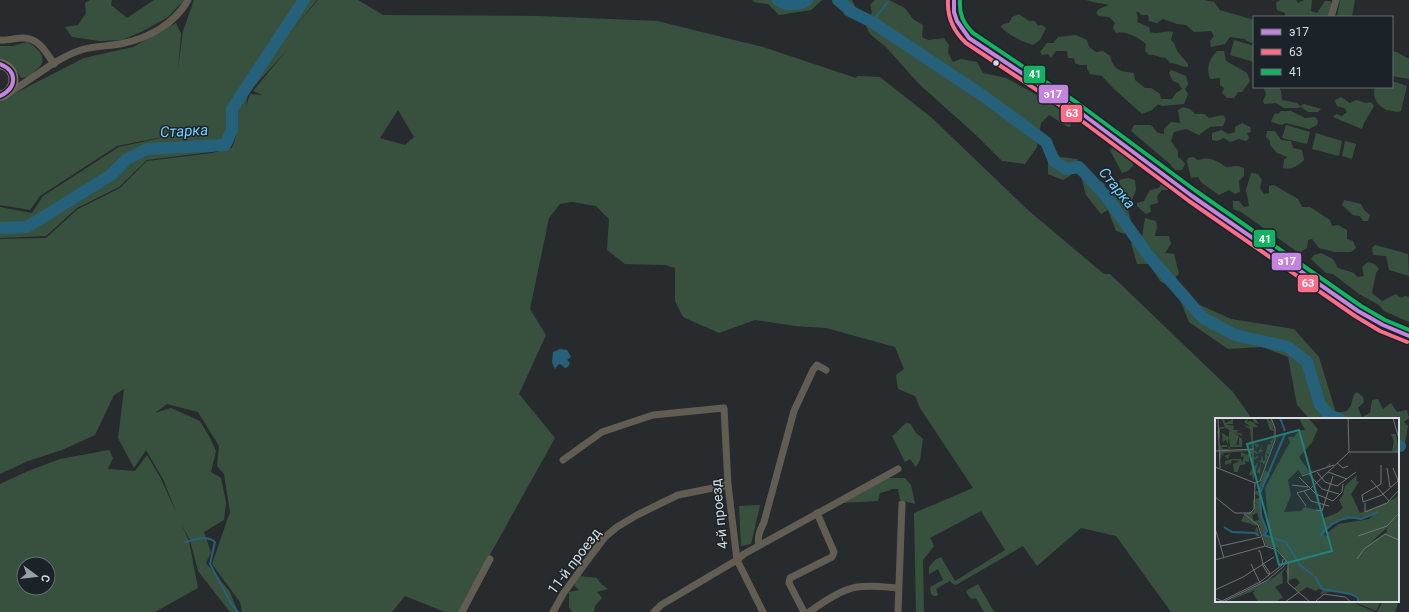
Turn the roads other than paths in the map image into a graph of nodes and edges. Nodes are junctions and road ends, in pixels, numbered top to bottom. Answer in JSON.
{"nodes":[{"id":1,"x":188,"y":0,"type":"edge"},
{"id":2,"x":954,"y":0,"type":"edge"},
{"id":3,"x":1336,"y":0,"type":"edge"},
{"id":4,"x":1331,"y":16,"type":"edge"},
{"id":5,"x":0,"y":40,"type":"edge"},
{"id":6,"x":0,"y":64,"type":"edge"},
{"id":7,"x":54,"y":64,"type":"junction"},
{"id":8,"x":14,"y":77,"type":"junction"},
{"id":9,"x":26,"y":82,"type":"junction"},
{"id":10,"x":2,"y":95,"type":"edge"},
{"id":11,"x":1409,"y":336,"type":"edge"},
{"id":12,"x":826,"y":370,"type":"dead end"},
{"id":13,"x":562,"y":460,"type":"dead end"},
{"id":14,"x":898,"y":469,"type":"dead end"},
{"id":15,"x":728,"y":486,"type":"junction"},
{"id":16,"x":902,"y":504,"type":"dead end"},
{"id":17,"x":817,"y":513,"type":"junction"},
{"id":18,"x":760,"y":545,"type":"junction"},
{"id":19,"x":490,"y":559,"type":"dead end"},
{"id":20,"x":737,"y":560,"type":"junction"},
{"id":21,"x":898,"y":588,"type":"junction"},
{"id":22,"x":462,"y":612,"type":"edge"},
{"id":23,"x":552,"y":612,"type":"edge"},
{"id":24,"x":654,"y":612,"type":"edge"},
{"id":25,"x":763,"y":612,"type":"edge"},
{"id":26,"x":804,"y":612,"type":"edge"},
{"id":27,"x":809,"y":612,"type":"edge"},
{"id":28,"x":898,"y":612,"type":"edge"}],
"edges":[{"from":1,"to":7,"type":"street"},
{"from":2,"to":11,"type":"street"},
{"from":3,"to":4,"type":"street"},
{"from":5,"to":7,"type":"street"},
{"from":6,"to":8,"type":"street"},
{"from":7,"to":9,"type":"street"},
{"from":8,"to":9,"type":"street"},
{"from":8,"to":10,"type":"street"},
{"from":9,"to":10,"type":"street"},
{"from":12,"to":18,"type":"street"},
{"from":13,"to":15,"type":"street","name":"4-й проезд"},
{"from":14,"to":17,"type":"street"},
{"from":15,"to":20,"type":"street","name":"4-й проезд"},
{"from":15,"to":23,"type":"street","name":"11-й проезд"},
{"from":16,"to":21,"type":"street"},
{"from":17,"to":18,"type":"street"},
{"from":17,"to":26,"type":"street"},
{"from":18,"to":20,"type":"street"},
{"from":19,"to":22,"type":"street"},
{"from":20,"to":24,"type":"street"},
{"from":20,"to":25,"type":"street","name":"4-й проезд"},
{"from":21,"to":27,"type":"street"},
{"from":21,"to":28,"type":"street"}]}
